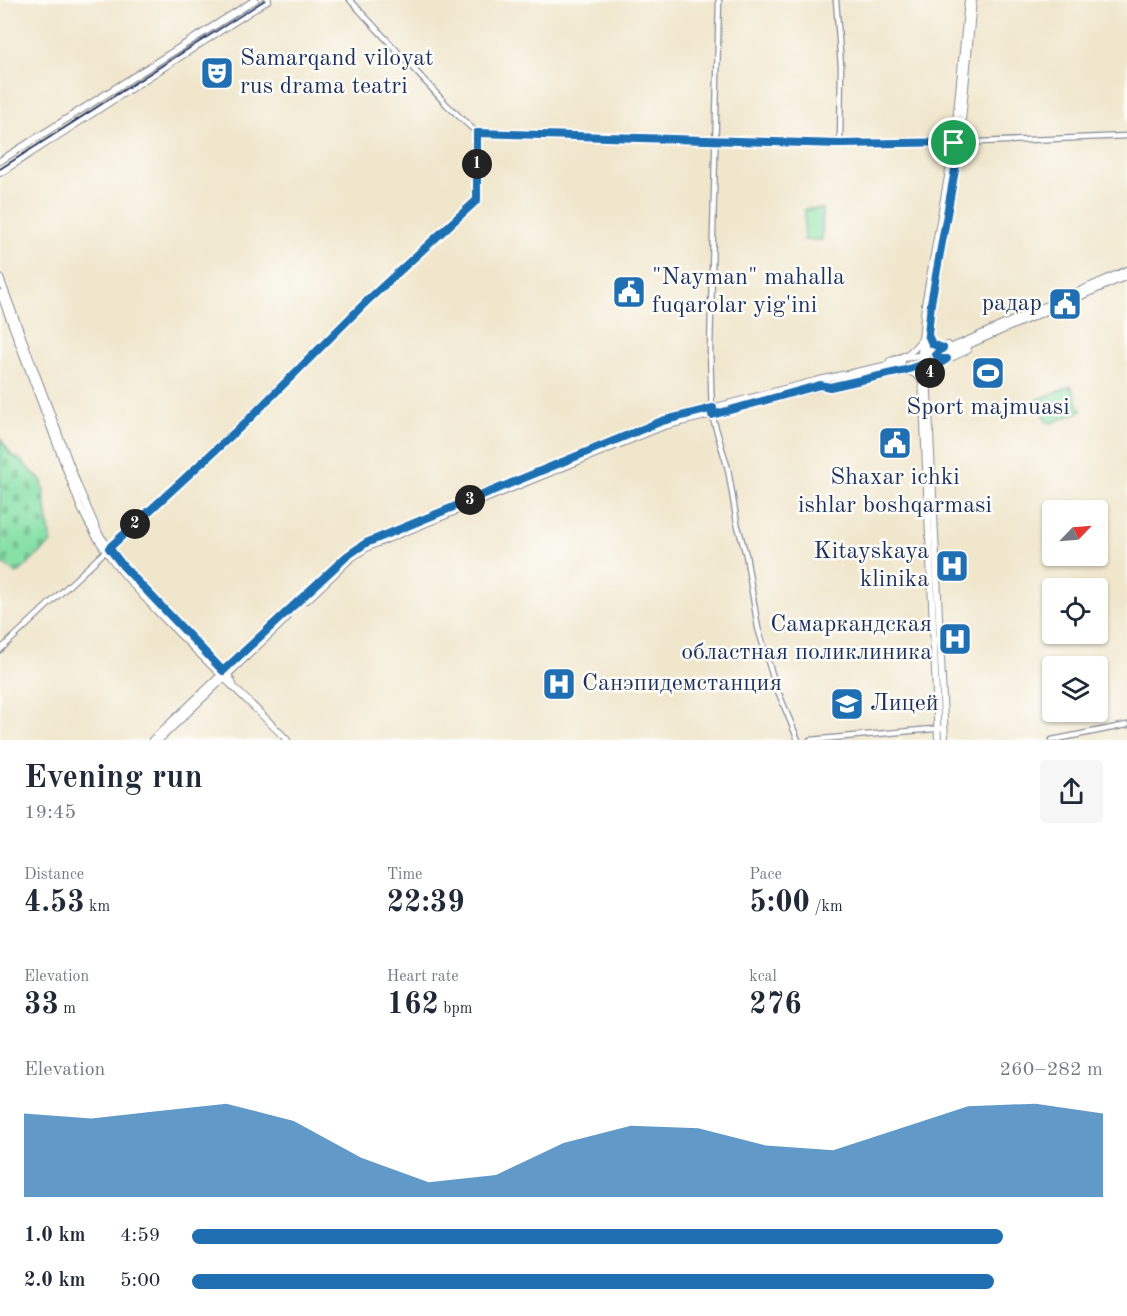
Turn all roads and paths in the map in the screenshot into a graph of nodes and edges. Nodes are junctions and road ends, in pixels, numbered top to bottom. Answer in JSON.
{"nodes":[{"id":1,"x":255,"y":0,"type":"edge"},
{"id":2,"x":268,"y":0,"type":"edge"},
{"id":3,"x":350,"y":0,"type":"edge"},
{"id":4,"x":719,"y":0,"type":"edge"},
{"id":5,"x":836,"y":0,"type":"edge"},
{"id":6,"x":968,"y":0,"type":"edge"},
{"id":7,"x":973,"y":0,"type":"edge"},
{"id":8,"x":477,"y":133,"type":"junction"},
{"id":9,"x":1127,"y":136,"type":"edge"},
{"id":10,"x":716,"y":139,"type":"junction"},
{"id":11,"x":957,"y":143,"type":"junction"},
{"id":12,"x":840,"y":144,"type":"junction"},
{"id":13,"x":0,"y":161,"type":"edge"},
{"id":14,"x":0,"y":173,"type":"edge"},
{"id":15,"x":1127,"y":270,"type":"edge"},
{"id":16,"x":1127,"y":276,"type":"edge"},
{"id":17,"x":0,"y":278,"type":"edge"},
{"id":18,"x":0,"y":293,"type":"edge"},
{"id":19,"x":1022,"y":320,"type":"junction"},
{"id":20,"x":925,"y":337,"type":"junction"},
{"id":21,"x":944,"y":354,"type":"junction"},
{"id":22,"x":924,"y":356,"type":"junction"},
{"id":23,"x":904,"y":364,"type":"junction"},
{"id":24,"x":923,"y":364,"type":"junction"},
{"id":25,"x":924,"y":379,"type":"junction"},
{"id":26,"x":713,"y":411,"type":"junction"},
{"id":27,"x":58,"y":439,"type":"junction"},
{"id":28,"x":107,"y":550,"type":"junction"},
{"id":29,"x":0,"y":650,"type":"edge"},
{"id":30,"x":223,"y":675,"type":"junction"},
{"id":31,"x":1127,"y":725,"type":"edge"},
{"id":32,"x":941,"y":728,"type":"junction"},
{"id":33,"x":152,"y":740,"type":"edge"},
{"id":34,"x":159,"y":740,"type":"edge"},
{"id":35,"x":287,"y":740,"type":"edge"},
{"id":36,"x":798,"y":740,"type":"edge"},
{"id":37,"x":810,"y":740,"type":"edge"},
{"id":38,"x":938,"y":740,"type":"edge"},
{"id":39,"x":945,"y":740,"type":"edge"},
{"id":40,"x":1052,"y":740,"type":"edge"}],
"edges":[{"from":1,"to":13,"type":"main road"},
{"from":2,"to":14,"type":"main road"},
{"from":3,"to":8,"type":"street"},
{"from":4,"to":10,"type":"street"},
{"from":5,"to":12,"type":"street"},
{"from":6,"to":11,"type":"main road"},
{"from":7,"to":11,"type":"main road"},
{"from":8,"to":10,"type":"street"},
{"from":8,"to":28,"type":"street"},
{"from":9,"to":11,"type":"street"},
{"from":10,"to":12,"type":"street"},
{"from":10,"to":26,"type":"street"},
{"from":11,"to":12,"type":"street"},
{"from":11,"to":20,"type":"main road"},
{"from":15,"to":19,"type":"main road"},
{"from":16,"to":19,"type":"main road"},
{"from":17,"to":27,"type":"main road"},
{"from":18,"to":27,"type":"main road"},
{"from":19,"to":21,"type":"main road"},
{"from":20,"to":21,"type":"main road"},
{"from":20,"to":22,"type":"main road"},
{"from":20,"to":23,"type":"main road"},
{"from":21,"to":22,"type":"main road"},
{"from":21,"to":24,"type":"main road"},
{"from":21,"to":25,"type":"main road"},
{"from":22,"to":23,"type":"main road"},
{"from":22,"to":24,"type":"main road"},
{"from":23,"to":24,"type":"main road"},
{"from":23,"to":25,"type":"main road"},
{"from":23,"to":26,"type":"main road"},
{"from":24,"to":25,"type":"main road"},
{"from":25,"to":32,"type":"main road"},
{"from":26,"to":30,"type":"main road"},
{"from":26,"to":36,"type":"street"},
{"from":27,"to":28,"type":"main road"},
{"from":28,"to":29,"type":"street"},
{"from":28,"to":30,"type":"main road"},
{"from":30,"to":33,"type":"main road"},
{"from":30,"to":34,"type":"main road"},
{"from":30,"to":35,"type":"main road"},
{"from":31,"to":40,"type":"street"},
{"from":32,"to":37,"type":"street"},
{"from":32,"to":38,"type":"main road"},
{"from":32,"to":39,"type":"main road"}]}
